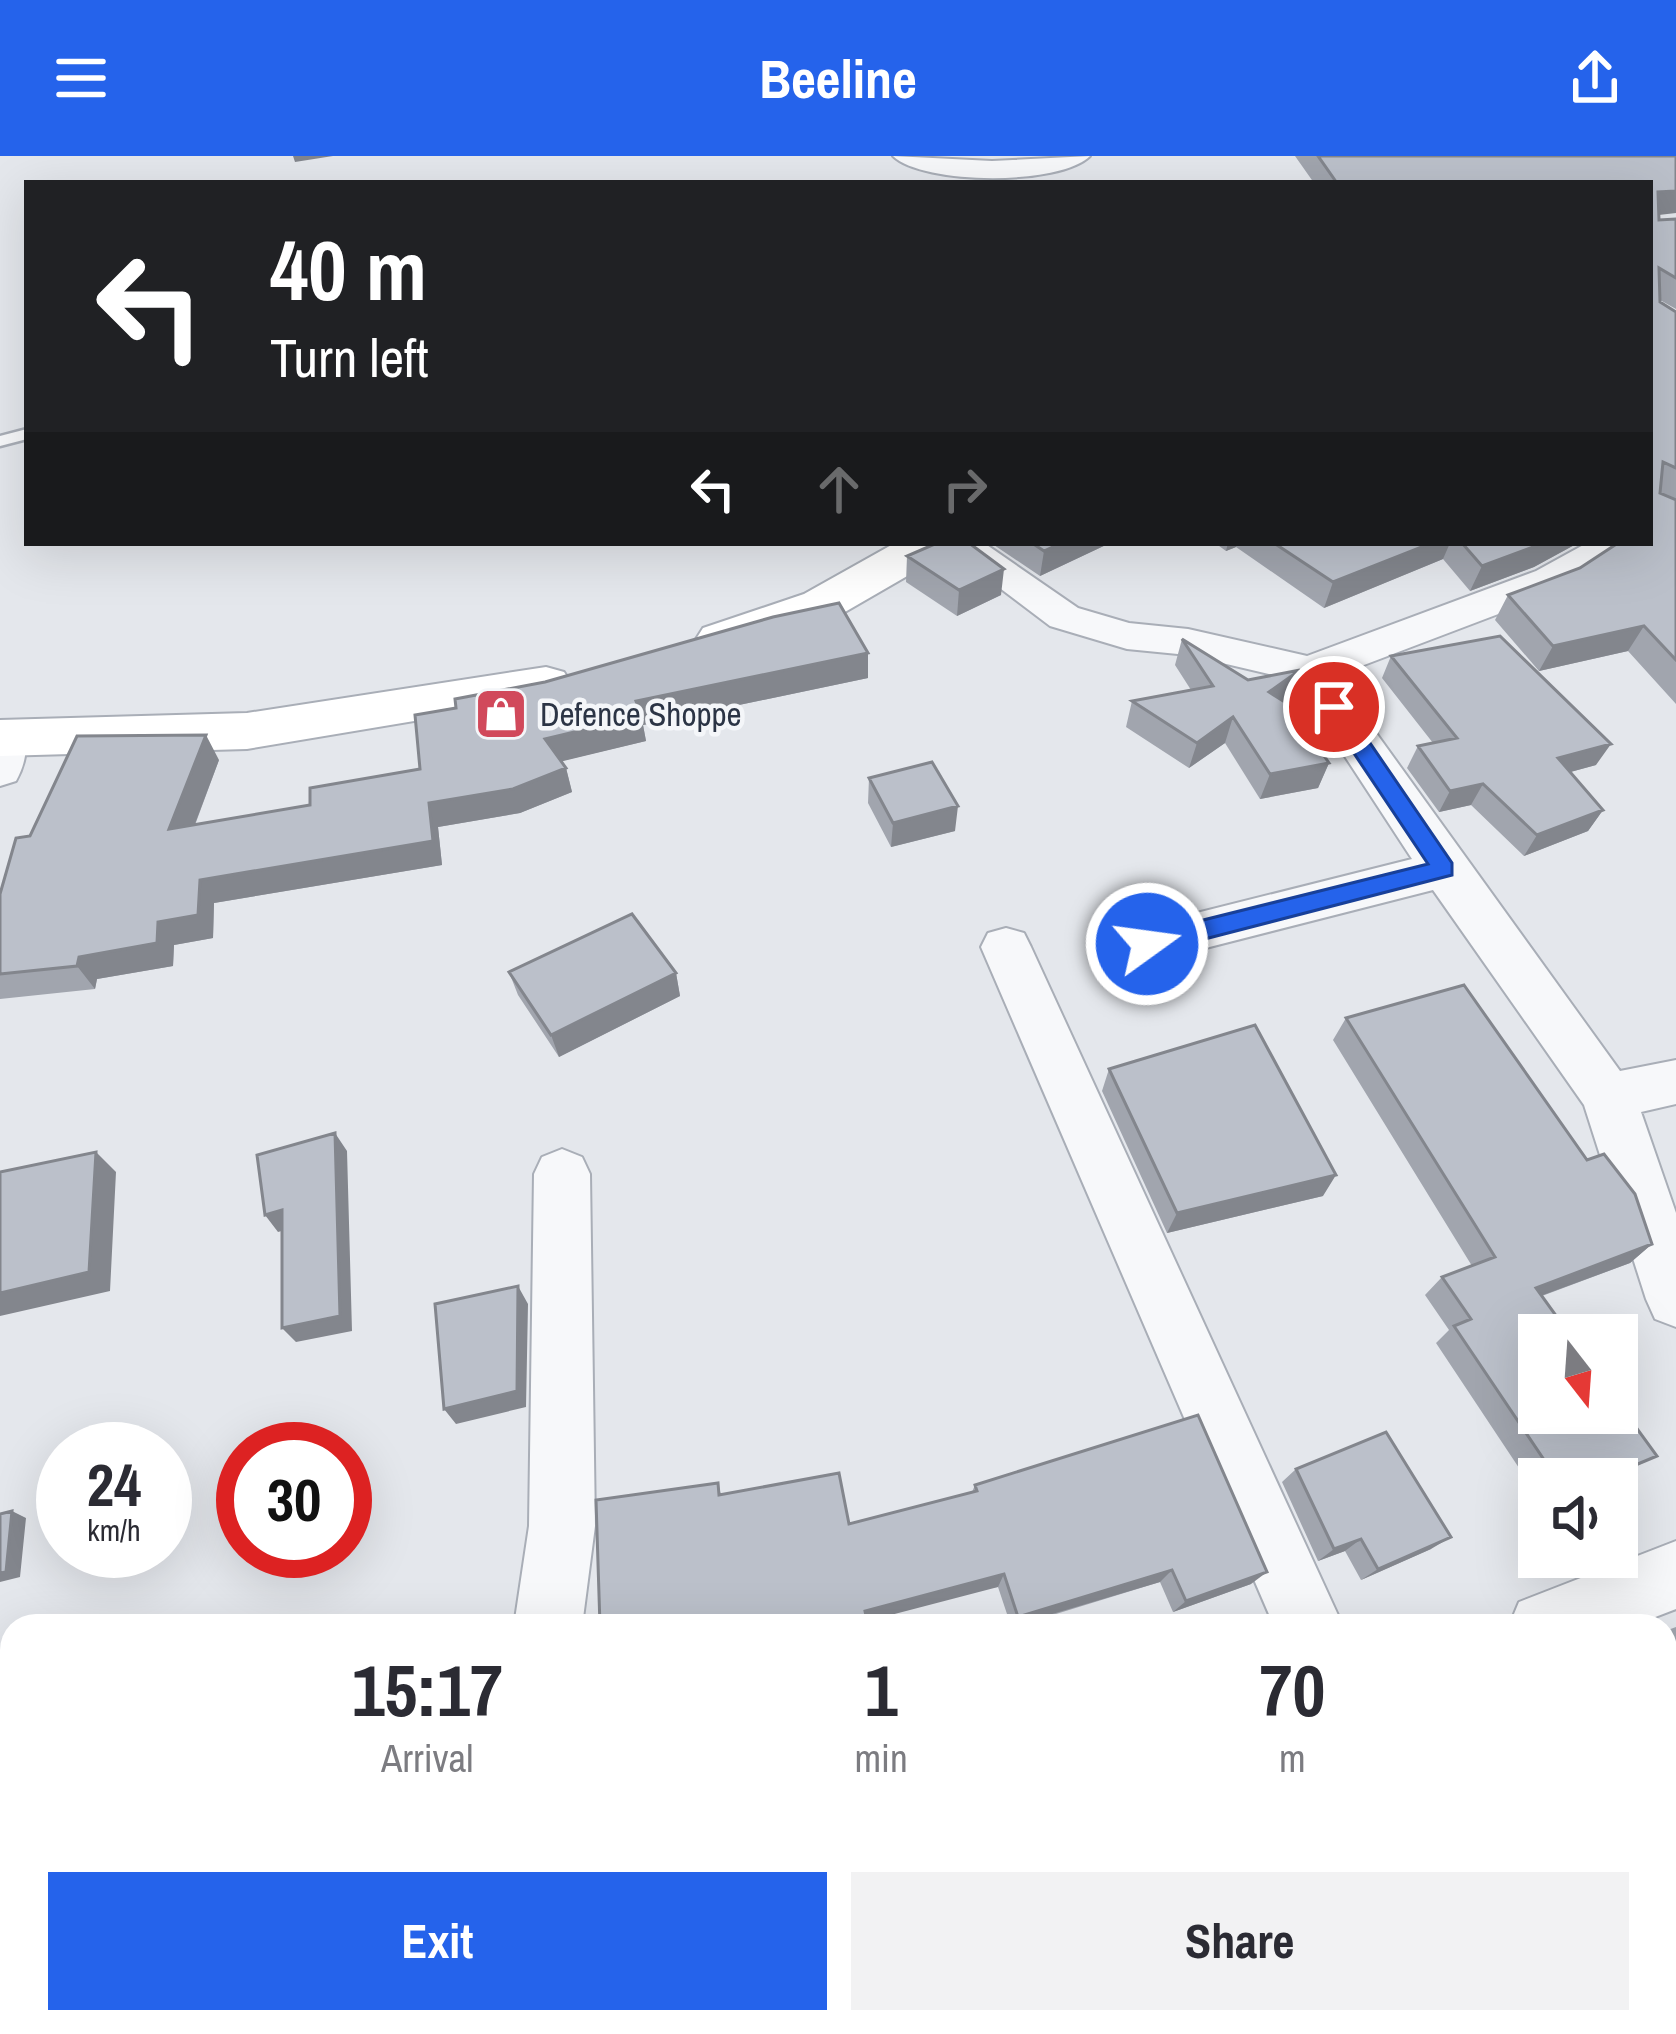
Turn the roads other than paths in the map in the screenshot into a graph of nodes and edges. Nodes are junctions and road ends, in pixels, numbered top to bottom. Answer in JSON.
{"nodes":[{"id":1,"x":907,"y":156,"type":"edge"},
{"id":2,"x":1076,"y":156,"type":"edge"},
{"id":3,"x":1030,"y":178,"type":"edge"},
{"id":4,"x":925,"y":546,"type":"edge"},
{"id":5,"x":963,"y":546,"type":"edge"},
{"id":6,"x":1610,"y":546,"type":"edge"},
{"id":7,"x":666,"y":653,"type":"edge"},
{"id":8,"x":599,"y":670,"type":"edge"},
{"id":9,"x":1309,"y":670,"type":"junction"},
{"id":10,"x":2,"y":749,"type":"edge"},
{"id":11,"x":1444,"y":869,"type":"junction"},
{"id":12,"x":1147,"y":944,"type":"dead end"},
{"id":13,"x":1006,"y":947,"type":"dead end"},
{"id":14,"x":1676,"y":1082,"type":"edge"},
{"id":15,"x":1609,"y":1096,"type":"junction"},
{"id":16,"x":562,"y":1174,"type":"dead end"},
{"id":17,"x":1676,"y":1299,"type":"edge"},
{"id":18,"x":1676,"y":1575,"type":"edge"},
{"id":19,"x":550,"y":1614,"type":"edge"},
{"id":20,"x":1304,"y":1614,"type":"edge"},
{"id":21,"x":1574,"y":1614,"type":"edge"}],
"edges":[{"from":1,"to":3,"type":"street"},
{"from":2,"to":3,"type":"street"},
{"from":4,"to":7,"type":"main road"},
{"from":5,"to":9,"type":"street"},
{"from":6,"to":9,"type":"street"},
{"from":8,"to":10,"type":"main road"},
{"from":9,"to":11,"type":"street"},
{"from":11,"to":12,"type":"street"},
{"from":11,"to":15,"type":"street"},
{"from":13,"to":20,"type":"street"},
{"from":14,"to":15,"type":"street"},
{"from":15,"to":17,"type":"street"},
{"from":16,"to":19,"type":"street"},
{"from":18,"to":21,"type":"street"}]}
